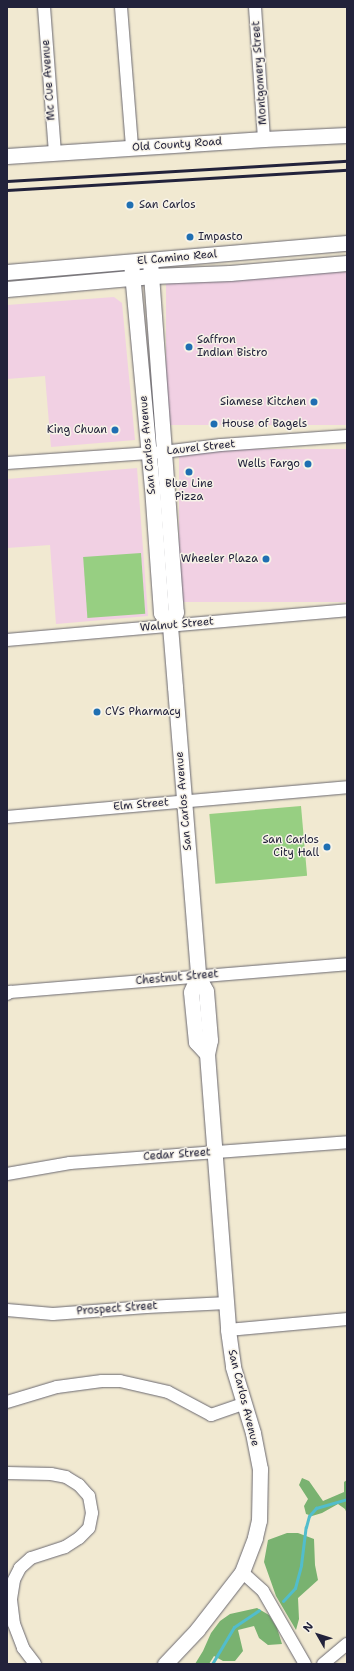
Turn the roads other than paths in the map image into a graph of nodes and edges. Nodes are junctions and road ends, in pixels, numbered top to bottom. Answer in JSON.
{"nodes":[{"id":1,"x":44,"y":7,"type":"edge"},
{"id":2,"x":121,"y":7,"type":"edge"},
{"id":3,"x":255,"y":7,"type":"edge"},
{"id":4,"x":347,"y":135,"type":"edge"},
{"id":5,"x":264,"y":139,"type":"junction"},
{"id":6,"x":132,"y":148,"type":"junction"},
{"id":7,"x":55,"y":153,"type":"junction"},
{"id":8,"x":7,"y":156,"type":"edge"},
{"id":9,"x":347,"y":243,"type":"edge"},
{"id":10,"x":150,"y":261,"type":"junction"},
{"id":11,"x":131,"y":262,"type":"junction"},
{"id":12,"x":347,"y":263,"type":"edge"},
{"id":13,"x":7,"y":272,"type":"edge"},
{"id":14,"x":152,"y":276,"type":"junction"},
{"id":15,"x":133,"y":279,"type":"junction"},
{"id":16,"x":7,"y":289,"type":"edge"},
{"id":17,"x":347,"y":436,"type":"edge"},
{"id":18,"x":156,"y":452,"type":"junction"},
{"id":19,"x":7,"y":462,"type":"edge"},
{"id":20,"x":347,"y":610,"type":"edge"},
{"id":21,"x":170,"y":626,"type":"junction"},
{"id":22,"x":7,"y":640,"type":"edge"},
{"id":23,"x":347,"y":787,"type":"edge"},
{"id":24,"x":184,"y":802,"type":"junction"},
{"id":25,"x":7,"y":817,"type":"edge"},
{"id":26,"x":347,"y":964,"type":"edge"},
{"id":27,"x":198,"y":976,"type":"junction"},
{"id":28,"x":7,"y":994,"type":"edge"},
{"id":29,"x":347,"y":1142,"type":"edge"},
{"id":30,"x":215,"y":1153,"type":"junction"},
{"id":31,"x":7,"y":1174,"type":"edge"},
{"id":32,"x":227,"y":1303,"type":"junction"},
{"id":33,"x":7,"y":1310,"type":"edge"},
{"id":34,"x":347,"y":1319,"type":"edge"},
{"id":35,"x":228,"y":1330,"type":"junction"},
{"id":36,"x":7,"y":1402,"type":"edge"},
{"id":37,"x":243,"y":1404,"type":"junction"},
{"id":38,"x":7,"y":1473,"type":"edge"},
{"id":39,"x":242,"y":1572,"type":"junction"},
{"id":40,"x":347,"y":1644,"type":"edge"},
{"id":41,"x":35,"y":1664,"type":"edge"},
{"id":42,"x":165,"y":1664,"type":"edge"},
{"id":43,"x":305,"y":1664,"type":"edge"},
{"id":44,"x":323,"y":1664,"type":"edge"}],
"edges":[{"from":1,"to":7,"type":"street","name":"Mc Cue Avenue"},
{"from":2,"to":6,"type":"street"},
{"from":3,"to":5,"type":"street","name":"Montgomery Street"},
{"from":4,"to":5,"type":"main road","name":"Old County Road"},
{"from":5,"to":6,"type":"main road","name":"Old County Road"},
{"from":6,"to":7,"type":"main road","name":"Old County Road"},
{"from":7,"to":8,"type":"main road","name":"Old County Road"},
{"from":9,"to":10,"type":"main road","name":"El Camino Real"},
{"from":10,"to":11,"type":"main road","name":"El Camino Real"},
{"from":10,"to":14,"type":"main road","name":"San Carlos Avenue"},
{"from":11,"to":13,"type":"main road","name":"El Camino Real"},
{"from":11,"to":15,"type":"main road","name":"San Carlos Avenue"},
{"from":12,"to":14,"type":"main road","name":"El Camino Real"},
{"from":14,"to":15,"type":"main road","name":"El Camino Real"},
{"from":14,"to":18,"type":"main road","name":"San Carlos Avenue"},
{"from":15,"to":16,"type":"main road","name":"El Camino Real"},
{"from":15,"to":18,"type":"main road","name":"San Carlos Avenue"},
{"from":17,"to":18,"type":"street","name":"Laurel Street"},
{"from":18,"to":19,"type":"street","name":"Laurel Street"},
{"from":18,"to":21,"type":"main road","name":"San Carlos Avenue"},
{"from":20,"to":21,"type":"street","name":"Walnut Street"},
{"from":21,"to":22,"type":"street","name":"Walnut Street"},
{"from":21,"to":24,"type":"main road","name":"San Carlos Avenue"},
{"from":23,"to":24,"type":"street","name":"Elm Street"},
{"from":24,"to":25,"type":"street","name":"Elm Street"},
{"from":24,"to":27,"type":"main road","name":"San Carlos Avenue"},
{"from":26,"to":27,"type":"street","name":"Chestnut Street"},
{"from":27,"to":28,"type":"street","name":"Chestnut Street"},
{"from":27,"to":30,"type":"main road","name":"San Carlos Avenue"},
{"from":29,"to":30,"type":"street","name":"Cedar Street"},
{"from":30,"to":31,"type":"street","name":"Cedar Street"},
{"from":30,"to":32,"type":"main road","name":"San Carlos Avenue"},
{"from":32,"to":33,"type":"street","name":"Prospect Street"},
{"from":32,"to":35,"type":"main road","name":"San Carlos Avenue"},
{"from":34,"to":35,"type":"street"},
{"from":35,"to":37,"type":"main road","name":"San Carlos Avenue"},
{"from":36,"to":37,"type":"street"},
{"from":37,"to":39,"type":"main road","name":"San Carlos Avenue"},
{"from":38,"to":41,"type":"street"},
{"from":39,"to":42,"type":"main road","name":"San Carlos Avenue"},
{"from":39,"to":43,"type":"street"},
{"from":40,"to":44,"type":"street"}]}
